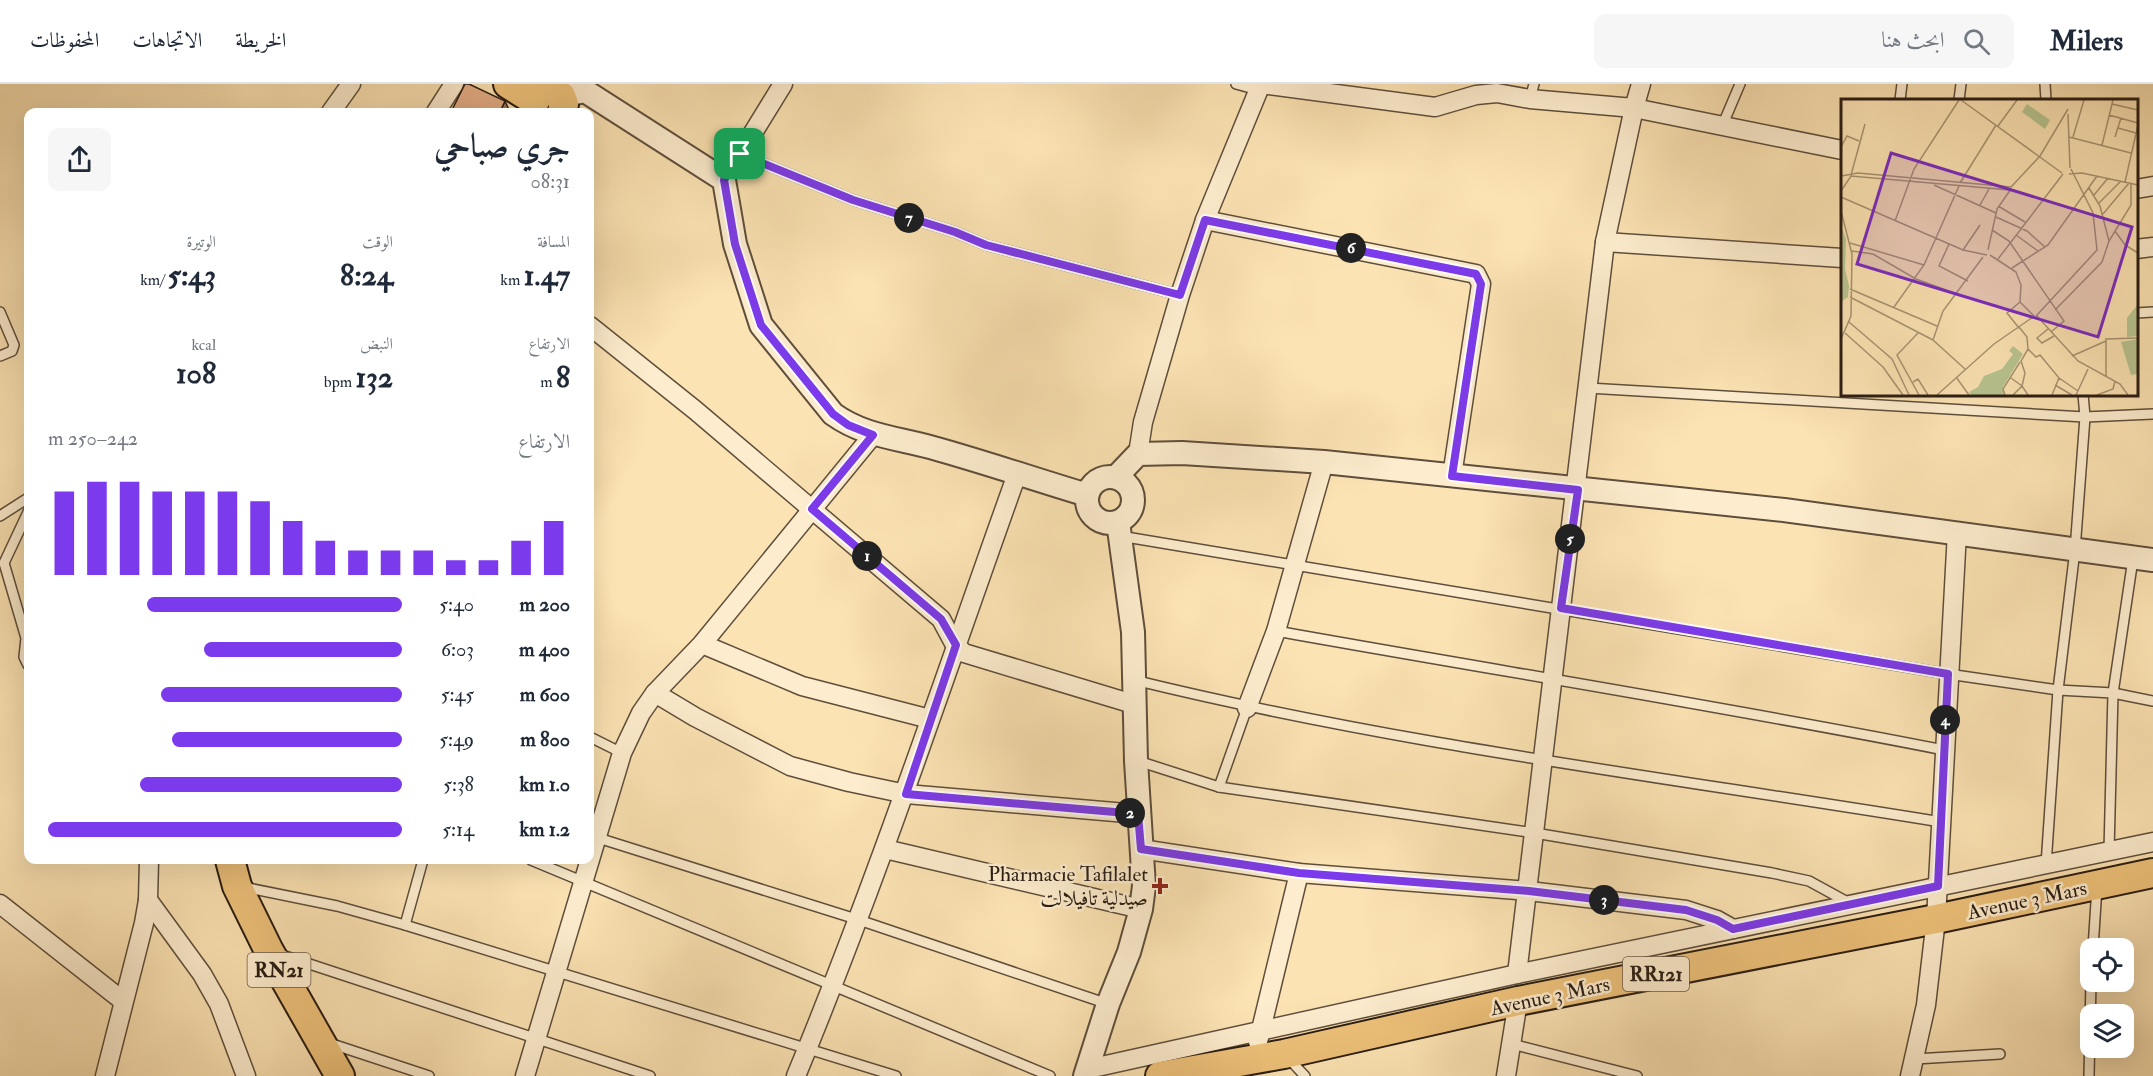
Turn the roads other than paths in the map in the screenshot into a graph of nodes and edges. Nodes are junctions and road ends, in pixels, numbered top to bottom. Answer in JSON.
{"nodes":[{"id":1,"x":351,"y":84,"type":"edge"},
{"id":2,"x":454,"y":84,"type":"edge"},
{"id":3,"x":508,"y":84,"type":"edge"},
{"id":4,"x":783,"y":84,"type":"edge"},
{"id":5,"x":1236,"y":84,"type":"edge"},
{"id":6,"x":1641,"y":84,"type":"edge"},
{"id":7,"x":1740,"y":84,"type":"edge"},
{"id":8,"x":1902,"y":84,"type":"edge"},
{"id":9,"x":1961,"y":84,"type":"edge"},
{"id":10,"x":2044,"y":84,"type":"edge"},
{"id":11,"x":1260,"y":86,"type":"edge"},
{"id":12,"x":1532,"y":91,"type":"edge"},
{"id":13,"x":552,"y":99,"type":"edge"},
{"id":14,"x":1900,"y":99,"type":"edge"},
{"id":15,"x":1959,"y":99,"type":"edge"},
{"id":16,"x":2046,"y":99,"type":"edge"},
{"id":17,"x":334,"y":108,"type":"edge"},
{"id":18,"x":439,"y":108,"type":"edge"},
{"id":19,"x":571,"y":108,"type":"edge"},
{"id":20,"x":1634,"y":108,"type":"junction"},
{"id":21,"x":594,"y":119,"type":"edge"},
{"id":22,"x":1723,"y":124,"type":"junction"},
{"id":23,"x":1841,"y":150,"type":"edge"},
{"id":24,"x":740,"y":154,"type":"junction"},
{"id":25,"x":724,"y":180,"type":"junction"},
{"id":26,"x":2153,"y":186,"type":"edge"},
{"id":27,"x":2138,"y":189,"type":"edge"},
{"id":28,"x":1205,"y":220,"type":"junction"},
{"id":29,"x":1605,"y":242,"type":"junction"},
{"id":30,"x":2153,"y":247,"type":"edge"},
{"id":31,"x":2138,"y":249,"type":"edge"},
{"id":32,"x":1841,"y":258,"type":"edge"},
{"id":33,"x":1180,"y":295,"type":"junction"},
{"id":34,"x":0,"y":312,"type":"edge"},
{"id":35,"x":2153,"y":312,"type":"edge"},
{"id":36,"x":2138,"y":313,"type":"edge"},
{"id":37,"x":594,"y":329,"type":"edge"},
{"id":38,"x":0,"y":356,"type":"edge"},
{"id":39,"x":1588,"y":388,"type":"junction"},
{"id":40,"x":2083,"y":396,"type":"edge"},
{"id":41,"x":2153,"y":414,"type":"edge"},
{"id":42,"x":2085,"y":417,"type":"junction"},
{"id":43,"x":873,"y":435,"type":"junction"},
{"id":44,"x":1138,"y":454,"type":"junction"},
{"id":45,"x":1323,"y":462,"type":"junction"},
{"id":46,"x":1017,"y":474,"type":"junction"},
{"id":47,"x":1452,"y":476,"type":"junction"},
{"id":48,"x":1116,"y":477,"type":"junction"},
{"id":49,"x":1578,"y":490,"type":"junction"},
{"id":50,"x":1087,"y":495,"type":"junction"},
{"id":51,"x":24,"y":501,"type":"edge"},
{"id":52,"x":812,"y":509,"type":"junction"},
{"id":53,"x":0,"y":516,"type":"edge"},
{"id":54,"x":24,"y":520,"type":"edge"},
{"id":55,"x":1119,"y":529,"type":"junction"},
{"id":56,"x":1957,"y":532,"type":"junction"},
{"id":57,"x":2075,"y":550,"type":"junction"},
{"id":58,"x":2143,"y":560,"type":"edge"},
{"id":59,"x":1296,"y":563,"type":"junction"},
{"id":60,"x":1561,"y":608,"type":"junction"},
{"id":61,"x":24,"y":631,"type":"edge"},
{"id":62,"x":1276,"y":631,"type":"junction"},
{"id":63,"x":702,"y":644,"type":"junction"},
{"id":64,"x":956,"y":645,"type":"junction"},
{"id":65,"x":1948,"y":674,"type":"junction"},
{"id":66,"x":1133,"y":680,"type":"junction"},
{"id":67,"x":1553,"y":681,"type":"junction"},
{"id":68,"x":2058,"y":690,"type":"junction"},
{"id":69,"x":655,"y":693,"type":"junction"},
{"id":70,"x":2113,"y":693,"type":"junction"},
{"id":71,"x":2153,"y":700,"type":"edge"},
{"id":72,"x":1133,"y":704,"type":"junction"},
{"id":73,"x":1247,"y":708,"type":"junction"},
{"id":74,"x":930,"y":718,"type":"junction"},
{"id":75,"x":594,"y":739,"type":"edge"},
{"id":76,"x":1944,"y":750,"type":"junction"},
{"id":77,"x":622,"y":753,"type":"junction"},
{"id":78,"x":1541,"y":759,"type":"junction"},
{"id":79,"x":1136,"y":761,"type":"junction"},
{"id":80,"x":1219,"y":787,"type":"junction"},
{"id":81,"x":906,"y":794,"type":"junction"},
{"id":82,"x":1138,"y":814,"type":"junction"},
{"id":83,"x":1941,"y":822,"type":"junction"},
{"id":84,"x":1535,"y":833,"type":"junction"},
{"id":85,"x":594,"y":836,"type":"edge"},
{"id":86,"x":2153,"y":842,"type":"edge"},
{"id":87,"x":885,"y":849,"type":"junction"},
{"id":88,"x":1141,"y":849,"type":"junction"},
{"id":89,"x":2109,"y":851,"type":"junction"},
{"id":90,"x":149,"y":864,"type":"edge"},
{"id":91,"x":422,"y":864,"type":"edge"},
{"id":92,"x":542,"y":864,"type":"edge"},
{"id":93,"x":588,"y":864,"type":"edge"},
{"id":94,"x":2046,"y":865,"type":"junction"},
{"id":95,"x":234,"y":873,"type":"edge"},
{"id":96,"x":1299,"y":873,"type":"junction"},
{"id":97,"x":2153,"y":873,"type":"edge"},
{"id":98,"x":585,"y":880,"type":"junction"},
{"id":99,"x":2097,"y":885,"type":"junction"},
{"id":100,"x":1938,"y":886,"type":"junction"},
{"id":101,"x":1529,"y":891,"type":"junction"},
{"id":102,"x":148,"y":900,"type":"junction"},
{"id":103,"x":0,"y":903,"type":"edge"},
{"id":104,"x":1852,"y":904,"type":"junction"},
{"id":105,"x":1141,"y":909,"type":"junction"},
{"id":106,"x":856,"y":919,"type":"junction"},
{"id":107,"x":1936,"y":919,"type":"junction"},
{"id":108,"x":405,"y":925,"type":"junction"},
{"id":109,"x":1733,"y":929,"type":"junction"},
{"id":110,"x":2094,"y":938,"type":"edge"},
{"id":111,"x":269,"y":951,"type":"junction"},
{"id":112,"x":557,"y":971,"type":"junction"},
{"id":113,"x":832,"y":983,"type":"junction"},
{"id":114,"x":1517,"y":988,"type":"junction"},
{"id":115,"x":2091,"y":992,"type":"edge"},
{"id":116,"x":123,"y":1001,"type":"junction"},
{"id":117,"x":1108,"y":1004,"type":"junction"},
{"id":118,"x":536,"y":1038,"type":"junction"},
{"id":119,"x":317,"y":1039,"type":"junction"},
{"id":120,"x":1512,"y":1044,"type":"junction"},
{"id":121,"x":807,"y":1048,"type":"junction"},
{"id":122,"x":1267,"y":1048,"type":"junction"},
{"id":123,"x":2000,"y":1054,"type":"dead end"},
{"id":124,"x":1913,"y":1067,"type":"edge"},
{"id":125,"x":1087,"y":1072,"type":"edge"},
{"id":126,"x":105,"y":1076,"type":"edge"},
{"id":127,"x":246,"y":1076,"type":"edge"},
{"id":128,"x":340,"y":1076,"type":"edge"},
{"id":129,"x":429,"y":1076,"type":"edge"},
{"id":130,"x":525,"y":1076,"type":"edge"},
{"id":131,"x":650,"y":1076,"type":"edge"},
{"id":132,"x":796,"y":1076,"type":"edge"},
{"id":133,"x":896,"y":1076,"type":"edge"},
{"id":134,"x":1050,"y":1076,"type":"edge"},
{"id":135,"x":1160,"y":1076,"type":"edge"},
{"id":136,"x":1305,"y":1076,"type":"edge"},
{"id":137,"x":1506,"y":1076,"type":"edge"},
{"id":138,"x":1637,"y":1076,"type":"edge"},
{"id":139,"x":2089,"y":1076,"type":"edge"}],
"edges":[{"from":1,"to":17,"type":"street"},
{"from":2,"to":18,"type":"street"},
{"from":3,"to":13,"type":"main road"},
{"from":4,"to":24,"type":"street"},
{"from":5,"to":11,"type":"lane"},
{"from":6,"to":20,"type":"street"},
{"from":7,"to":22,"type":"lane"},
{"from":8,"to":14,"type":"lane"},
{"from":9,"to":15,"type":"lane"},
{"from":10,"to":16,"type":"lane"},
{"from":11,"to":12,"type":"street"},
{"from":11,"to":28,"type":"street"},
{"from":12,"to":20,"type":"street"},
{"from":13,"to":19,"type":"street"},
{"from":20,"to":22,"type":"street"},
{"from":20,"to":29,"type":"street"},
{"from":21,"to":25,"type":"street"},
{"from":22,"to":23,"type":"street"},
{"from":24,"to":25,"type":"street"},
{"from":24,"to":33,"type":"lane"},
{"from":25,"to":43,"type":"street"},
{"from":26,"to":27,"type":"street"},
{"from":28,"to":33,"type":"street"},
{"from":28,"to":47,"type":"street"},
{"from":29,"to":32,"type":"street"},
{"from":29,"to":39,"type":"street"},
{"from":30,"to":31,"type":"street"},
{"from":33,"to":44,"type":"street"},
{"from":34,"to":38,"type":"lane"},
{"from":35,"to":36,"type":"lane"},
{"from":37,"to":52,"type":"street"},
{"from":39,"to":42,"type":"lane"},
{"from":39,"to":49,"type":"street"},
{"from":40,"to":42,"type":"lane"},
{"from":41,"to":42,"type":"lane"},
{"from":42,"to":57,"type":"lane"},
{"from":43,"to":46,"type":"street"},
{"from":43,"to":52,"type":"street"},
{"from":44,"to":45,"type":"street"},
{"from":44,"to":48,"type":"street"},
{"from":45,"to":47,"type":"street"},
{"from":45,"to":59,"type":"street"},
{"from":46,"to":50,"type":"street"},
{"from":46,"to":64,"type":"street"},
{"from":47,"to":49,"type":"street"},
{"from":48,"to":50,"type":"street"},
{"from":48,"to":55,"type":"street"},
{"from":49,"to":56,"type":"street"},
{"from":49,"to":60,"type":"street"},
{"from":50,"to":55,"type":"street"},
{"from":51,"to":53,"type":"lane"},
{"from":52,"to":63,"type":"street"},
{"from":52,"to":64,"type":"street"},
{"from":54,"to":61,"type":"lane"},
{"from":55,"to":59,"type":"lane"},
{"from":55,"to":66,"type":"street"},
{"from":56,"to":57,"type":"street"},
{"from":56,"to":65,"type":"street"},
{"from":57,"to":58,"type":"street"},
{"from":57,"to":68,"type":"lane"},
{"from":58,"to":70,"type":"lane"},
{"from":59,"to":60,"type":"lane"},
{"from":59,"to":62,"type":"street"},
{"from":60,"to":65,"type":"lane"},
{"from":60,"to":67,"type":"street"},
{"from":62,"to":67,"type":"lane"},
{"from":62,"to":73,"type":"street"},
{"from":63,"to":69,"type":"street"},
{"from":63,"to":74,"type":"street"},
{"from":64,"to":72,"type":"street"},
{"from":64,"to":74,"type":"street"},
{"from":65,"to":68,"type":"lane"},
{"from":65,"to":76,"type":"street"},
{"from":66,"to":72,"type":"street"},
{"from":66,"to":73,"type":"lane"},
{"from":67,"to":76,"type":"lane"},
{"from":67,"to":78,"type":"street"},
{"from":68,"to":70,"type":"lane"},
{"from":68,"to":94,"type":"lane"},
{"from":69,"to":77,"type":"street"},
{"from":69,"to":81,"type":"street"},
{"from":70,"to":71,"type":"lane"},
{"from":70,"to":89,"type":"lane"},
{"from":72,"to":79,"type":"street"},
{"from":73,"to":78,"type":"lane"},
{"from":73,"to":80,"type":"lane"},
{"from":74,"to":81,"type":"street"},
{"from":75,"to":77,"type":"lane"},
{"from":76,"to":83,"type":"street"},
{"from":77,"to":85,"type":"street"},
{"from":78,"to":83,"type":"lane"},
{"from":78,"to":84,"type":"street"},
{"from":79,"to":80,"type":"lane"},
{"from":79,"to":82,"type":"street"},
{"from":80,"to":84,"type":"lane"},
{"from":81,"to":82,"type":"street"},
{"from":81,"to":87,"type":"street"},
{"from":82,"to":88,"type":"street"},
{"from":83,"to":100,"type":"street"},
{"from":84,"to":101,"type":"street"},
{"from":84,"to":104,"type":"lane"},
{"from":85,"to":106,"type":"lane"},
{"from":86,"to":89,"type":"street"},
{"from":87,"to":105,"type":"street"},
{"from":87,"to":106,"type":"street"},
{"from":88,"to":96,"type":"street"},
{"from":88,"to":105,"type":"street"},
{"from":89,"to":94,"type":"street"},
{"from":90,"to":102,"type":"street"},
{"from":91,"to":108,"type":"lane"},
{"from":92,"to":98,"type":"lane"},
{"from":93,"to":98,"type":"street"},
{"from":94,"to":100,"type":"street"},
{"from":95,"to":108,"type":"lane"},
{"from":95,"to":111,"type":"main road","number":"RN21"},
{"from":96,"to":101,"type":"street"},
{"from":96,"to":122,"type":"street"},
{"from":97,"to":99,"type":"main road","name":"Avenue 3 Mars","number":"RR121"},
{"from":98,"to":112,"type":"street"},
{"from":98,"to":113,"type":"lane"},
{"from":99,"to":107,"type":"main road","name":"Avenue 3 Mars","number":"RR121"},
{"from":99,"to":110,"type":"lane"},
{"from":100,"to":104,"type":"street"},
{"from":100,"to":107,"type":"street"},
{"from":101,"to":109,"type":"street"},
{"from":101,"to":114,"type":"street"},
{"from":102,"to":116,"type":"street"},
{"from":102,"to":127,"type":"street"},
{"from":103,"to":116,"type":"street"},
{"from":104,"to":109,"type":"street"},
{"from":105,"to":117,"type":"street"},
{"from":106,"to":113,"type":"street"},
{"from":106,"to":117,"type":"lane"},
{"from":107,"to":114,"type":"main road","name":"Avenue 3 Mars","number":"RR121"},
{"from":107,"to":124,"type":"street"},
{"from":108,"to":112,"type":"lane"},
{"from":109,"to":114,"type":"street"},
{"from":111,"to":118,"type":"lane"},
{"from":111,"to":119,"type":"main road","number":"RN21"},
{"from":112,"to":118,"type":"street"},
{"from":112,"to":121,"type":"lane"},
{"from":113,"to":121,"type":"street"},
{"from":113,"to":134,"type":"lane"},
{"from":114,"to":120,"type":"street"},
{"from":114,"to":122,"type":"main road","name":"Avenue 3 Mars","number":"RR121"},
{"from":115,"to":139,"type":"lane"},
{"from":116,"to":126,"type":"street"},
{"from":117,"to":125,"type":"street"},
{"from":118,"to":130,"type":"street"},
{"from":118,"to":131,"type":"lane"},
{"from":119,"to":128,"type":"main road","number":"RN21"},
{"from":119,"to":129,"type":"lane"},
{"from":120,"to":137,"type":"street"},
{"from":120,"to":138,"type":"lane"},
{"from":121,"to":132,"type":"street"},
{"from":121,"to":133,"type":"lane"},
{"from":122,"to":125,"type":"street"},
{"from":122,"to":135,"type":"main road","name":"Avenue 3 Mars","number":"RR121"},
{"from":122,"to":136,"type":"lane"},
{"from":123,"to":124,"type":"lane"}]}
